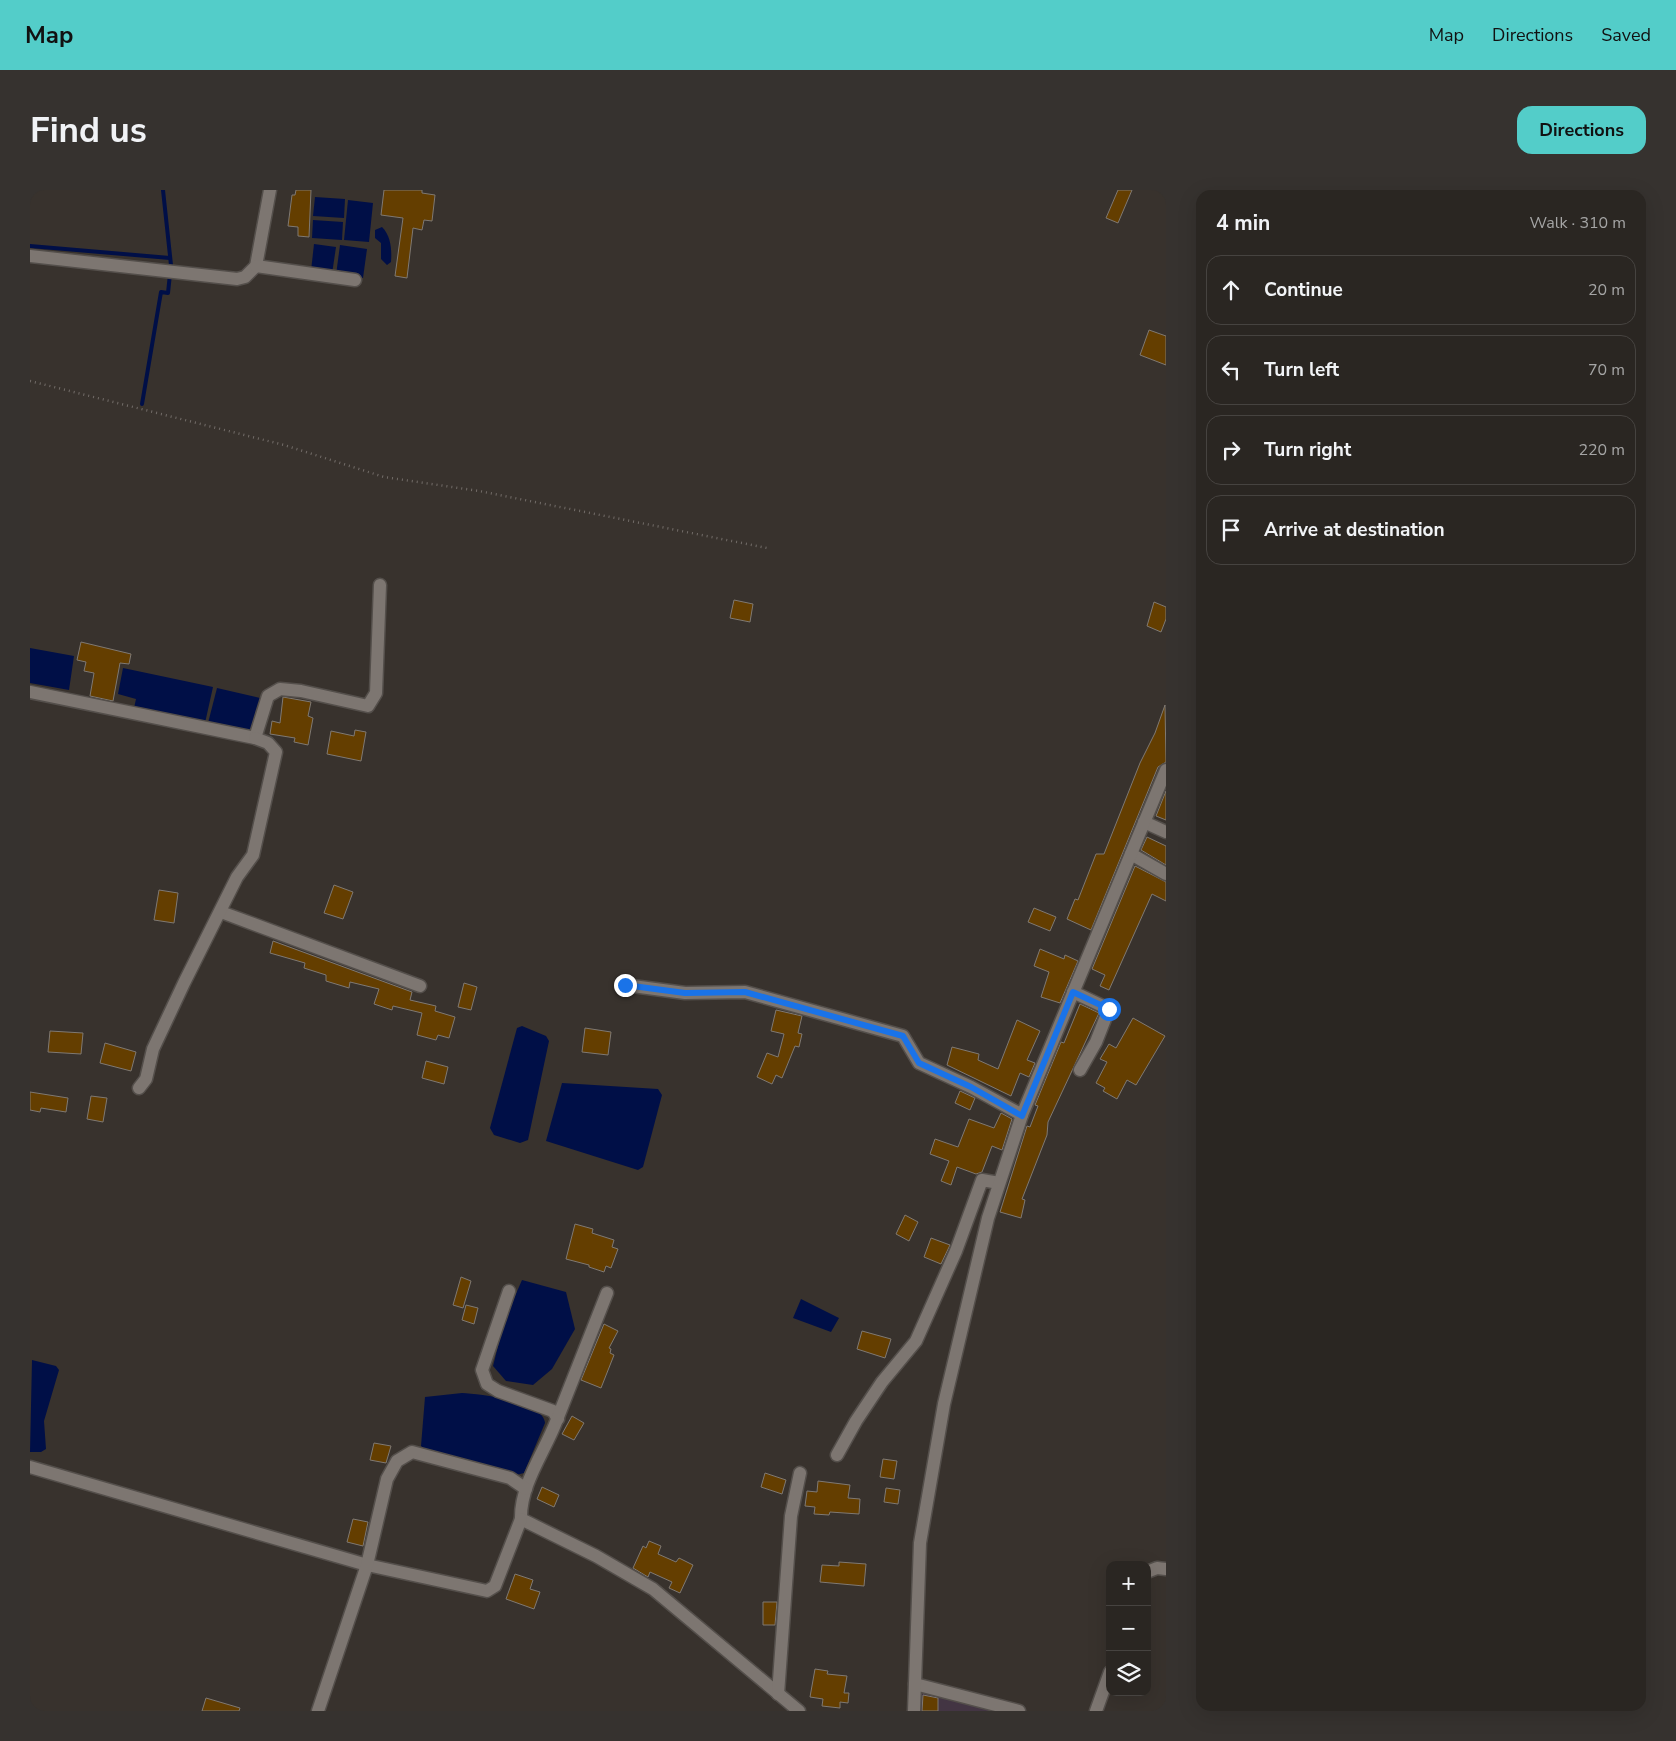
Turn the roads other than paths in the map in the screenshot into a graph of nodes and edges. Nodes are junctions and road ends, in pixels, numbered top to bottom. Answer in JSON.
{"nodes":[{"id":1,"x":270,"y":190,"type":"edge"},
{"id":2,"x":30,"y":256,"type":"edge"},
{"id":3,"x":256,"y":266,"type":"junction"},
{"id":4,"x":354,"y":280,"type":"dead end"},
{"id":5,"x":380,"y":586,"type":"dead end"},
{"id":6,"x":30,"y":692,"type":"edge"},
{"id":7,"x":255,"y":738,"type":"junction"},
{"id":8,"x":1166,"y":770,"type":"edge"},
{"id":9,"x":1144,"y":822,"type":"junction"},
{"id":10,"x":1166,"y":832,"type":"edge"},
{"id":11,"x":1131,"y":854,"type":"junction"},
{"id":12,"x":1166,"y":874,"type":"edge"},
{"id":13,"x":220,"y":912,"type":"junction"},
{"id":14,"x":625,"y":985,"type":"dead end"},
{"id":15,"x":420,"y":986,"type":"dead end"},
{"id":16,"x":1073,"y":992,"type":"junction"},
{"id":17,"x":1080,"y":1070,"type":"dead end"},
{"id":18,"x":139,"y":1088,"type":"dead end"},
{"id":19,"x":1022,"y":1116,"type":"junction"},
{"id":20,"x":999,"y":1183,"type":"junction"},
{"id":21,"x":509,"y":1291,"type":"dead end"},
{"id":22,"x":607,"y":1293,"type":"dead end"},
{"id":23,"x":558,"y":1419,"type":"junction"},
{"id":24,"x":837,"y":1455,"type":"dead end"},
{"id":25,"x":30,"y":1467,"type":"edge"},
{"id":26,"x":800,"y":1473,"type":"dead end"},
{"id":27,"x":526,"y":1489,"type":"junction"},
{"id":28,"x":521,"y":1519,"type":"junction"},
{"id":29,"x":367,"y":1565,"type":"junction"},
{"id":30,"x":1166,"y":1568,"type":"edge"},
{"id":31,"x":1151,"y":1570,"type":"edge"},
{"id":32,"x":1106,"y":1683,"type":"edge"},
{"id":33,"x":915,"y":1684,"type":"junction"},
{"id":34,"x":778,"y":1694,"type":"junction"},
{"id":35,"x":318,"y":1711,"type":"edge"},
{"id":36,"x":799,"y":1711,"type":"edge"},
{"id":37,"x":914,"y":1711,"type":"edge"},
{"id":38,"x":1018,"y":1711,"type":"edge"},
{"id":39,"x":1096,"y":1711,"type":"edge"}],
"edges":[{"from":1,"to":3,"type":"street"},
{"from":2,"to":3,"type":"street"},
{"from":3,"to":4,"type":"street"},
{"from":5,"to":7,"type":"street"},
{"from":6,"to":7,"type":"street"},
{"from":7,"to":13,"type":"street"},
{"from":8,"to":9,"type":"street"},
{"from":9,"to":10,"type":"street"},
{"from":9,"to":11,"type":"street"},
{"from":11,"to":12,"type":"street"},
{"from":11,"to":16,"type":"street"},
{"from":13,"to":15,"type":"street"},
{"from":13,"to":18,"type":"street"},
{"from":14,"to":19,"type":"street"},
{"from":16,"to":17,"type":"street"},
{"from":16,"to":19,"type":"street"},
{"from":19,"to":20,"type":"street"},
{"from":20,"to":24,"type":"street"},
{"from":20,"to":33,"type":"street"},
{"from":21,"to":23,"type":"street"},
{"from":22,"to":23,"type":"street"},
{"from":23,"to":27,"type":"street"},
{"from":25,"to":29,"type":"street"},
{"from":26,"to":34,"type":"street"},
{"from":27,"to":28,"type":"street"},
{"from":27,"to":29,"type":"street"},
{"from":28,"to":29,"type":"street"},
{"from":28,"to":34,"type":"street"},
{"from":29,"to":35,"type":"street"},
{"from":30,"to":31,"type":"street"},
{"from":32,"to":39,"type":"street"},
{"from":33,"to":37,"type":"street"},
{"from":33,"to":38,"type":"street"},
{"from":34,"to":36,"type":"street"}]}
